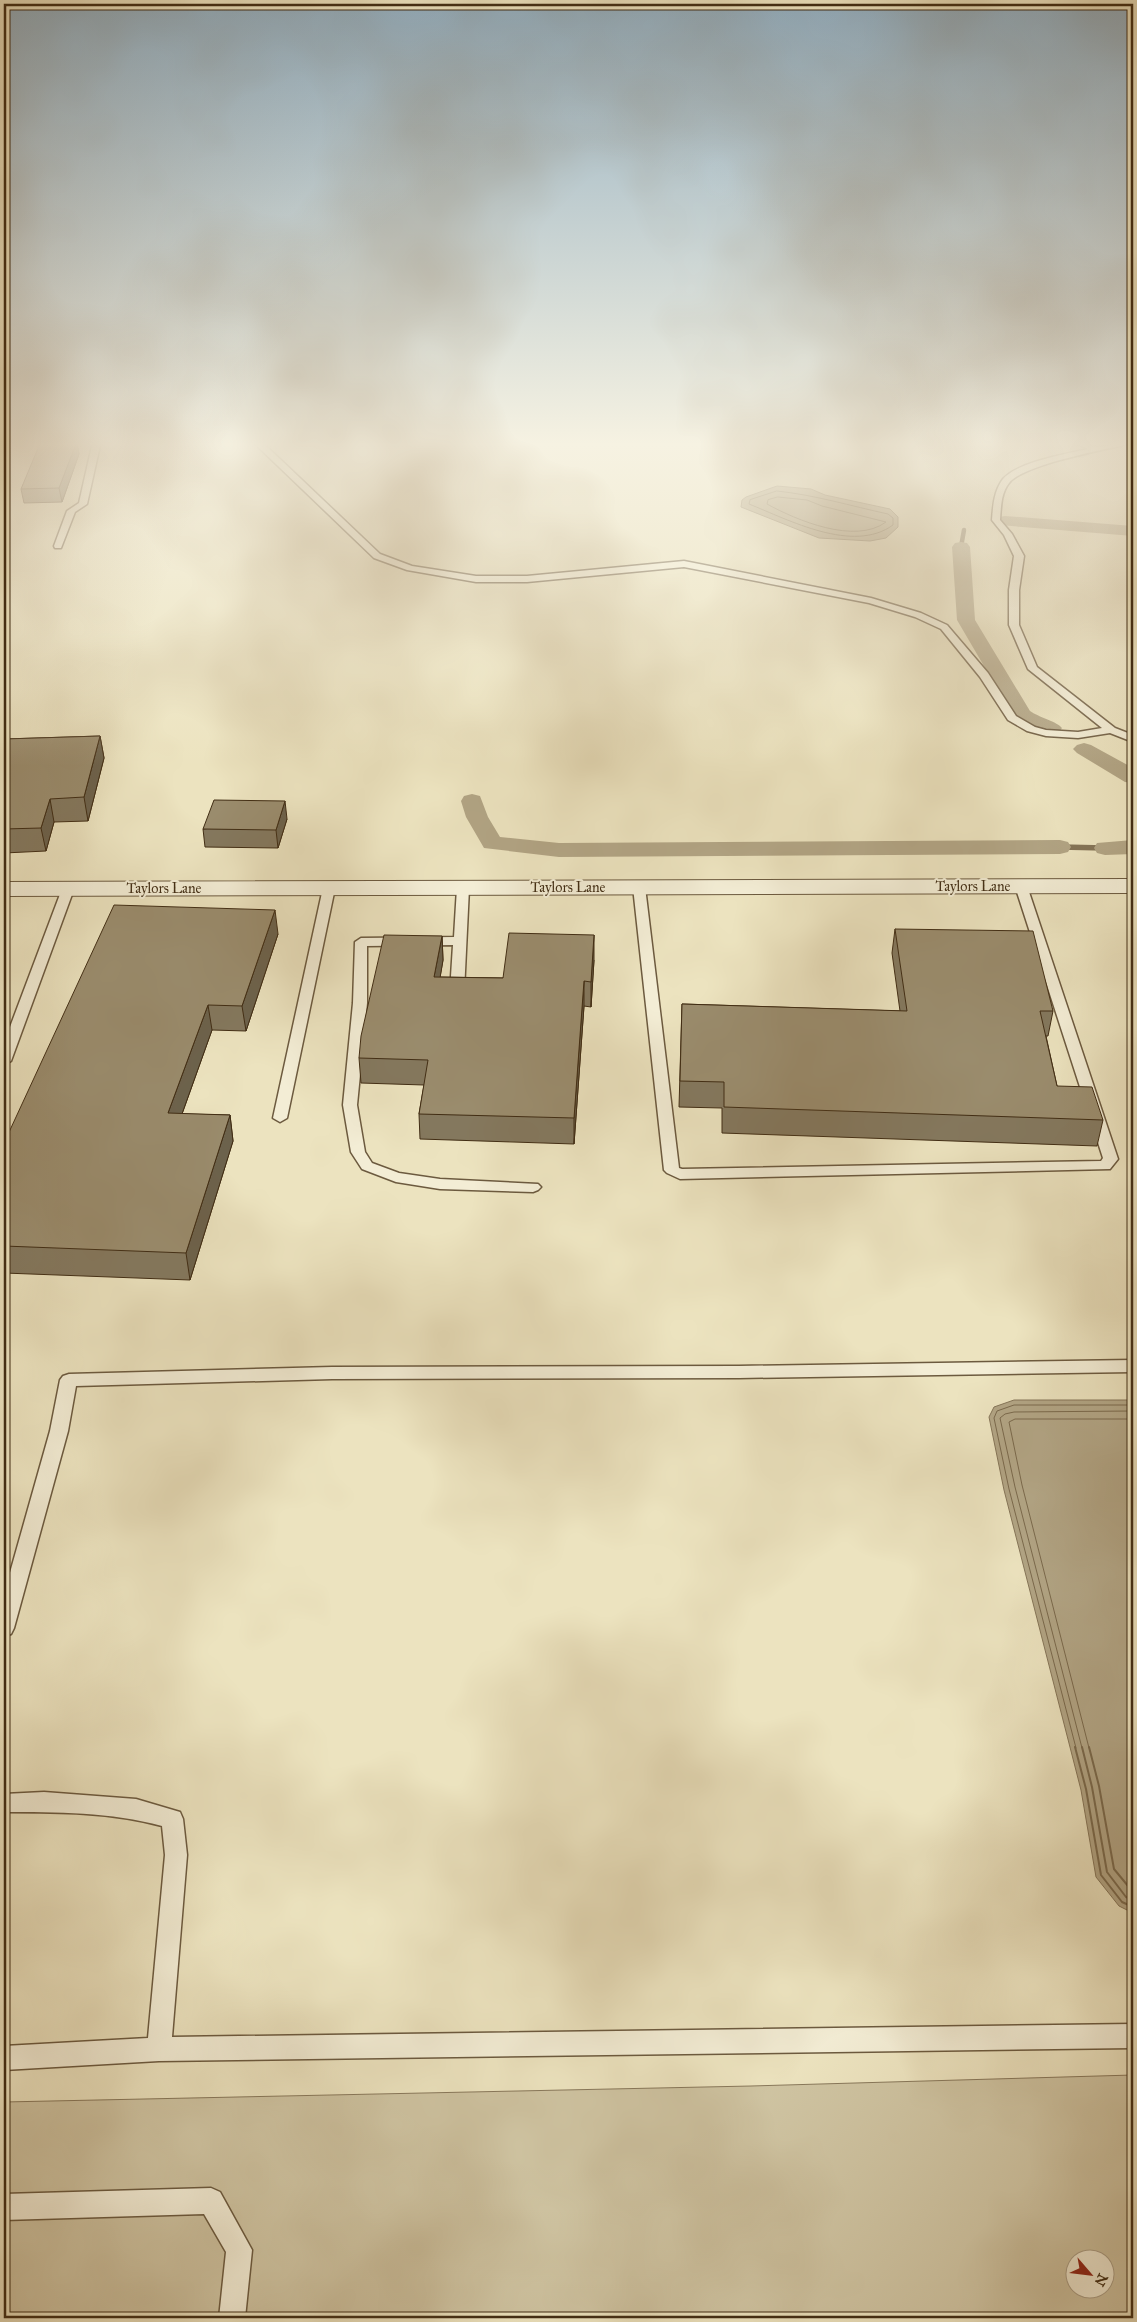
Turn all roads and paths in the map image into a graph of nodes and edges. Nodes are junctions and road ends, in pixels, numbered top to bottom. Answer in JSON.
{"nodes":[{"id":1,"x":370,"y":549,"type":"edge"},
{"id":2,"x":1016,"y":549,"type":"edge"},
{"id":3,"x":1111,"y":730,"type":"junction"},
{"id":4,"x":1133,"y":739,"type":"edge"},
{"id":5,"x":1021,"y":886,"type":"junction"},
{"id":6,"x":1133,"y":886,"type":"edge"},
{"id":7,"x":639,"y":887,"type":"junction"},
{"id":8,"x":329,"y":888,"type":"junction"},
{"id":9,"x":463,"y":888,"type":"junction"},
{"id":10,"x":4,"y":889,"type":"edge"},
{"id":11,"x":68,"y":889,"type":"junction"},
{"id":12,"x":460,"y":941,"type":"junction"},
{"id":13,"x":457,"y":992,"type":"edge"},
{"id":14,"x":4,"y":1061,"type":"edge"},
{"id":15,"x":280,"y":1118,"type":"dead end"},
{"id":16,"x":533,"y":1187,"type":"dead end"},
{"id":17,"x":1133,"y":1366,"type":"edge"},
{"id":18,"x":4,"y":1628,"type":"edge"},
{"id":19,"x":4,"y":1803,"type":"edge"},
{"id":20,"x":1133,"y":2036,"type":"edge"},
{"id":21,"x":159,"y":2049,"type":"junction"},
{"id":22,"x":4,"y":2058,"type":"edge"},
{"id":23,"x":4,"y":2207,"type":"edge"},
{"id":24,"x":232,"y":2318,"type":"edge"}],
"edges":[{"from":1,"to":3,"type":"lane"},
{"from":2,"to":3,"type":"lane"},
{"from":3,"to":4,"type":"lane"},
{"from":5,"to":6,"type":"street","name":"Taylors Lane"},
{"from":5,"to":7,"type":"street","name":"Taylors Lane"},
{"from":5,"to":7,"type":"lane"},
{"from":7,"to":9,"type":"street","name":"Taylors Lane"},
{"from":8,"to":9,"type":"street","name":"Taylors Lane"},
{"from":8,"to":11,"type":"street","name":"Taylors Lane"},
{"from":8,"to":15,"type":"lane"},
{"from":9,"to":12,"type":"lane"},
{"from":10,"to":11,"type":"street","name":"Taylors Lane"},
{"from":11,"to":14,"type":"lane"},
{"from":12,"to":13,"type":"lane"},
{"from":12,"to":16,"type":"lane"},
{"from":17,"to":18,"type":"lane"},
{"from":19,"to":21,"type":"lane"},
{"from":20,"to":21,"type":"lane"},
{"from":21,"to":22,"type":"lane"},
{"from":23,"to":24,"type":"lane"}]}
